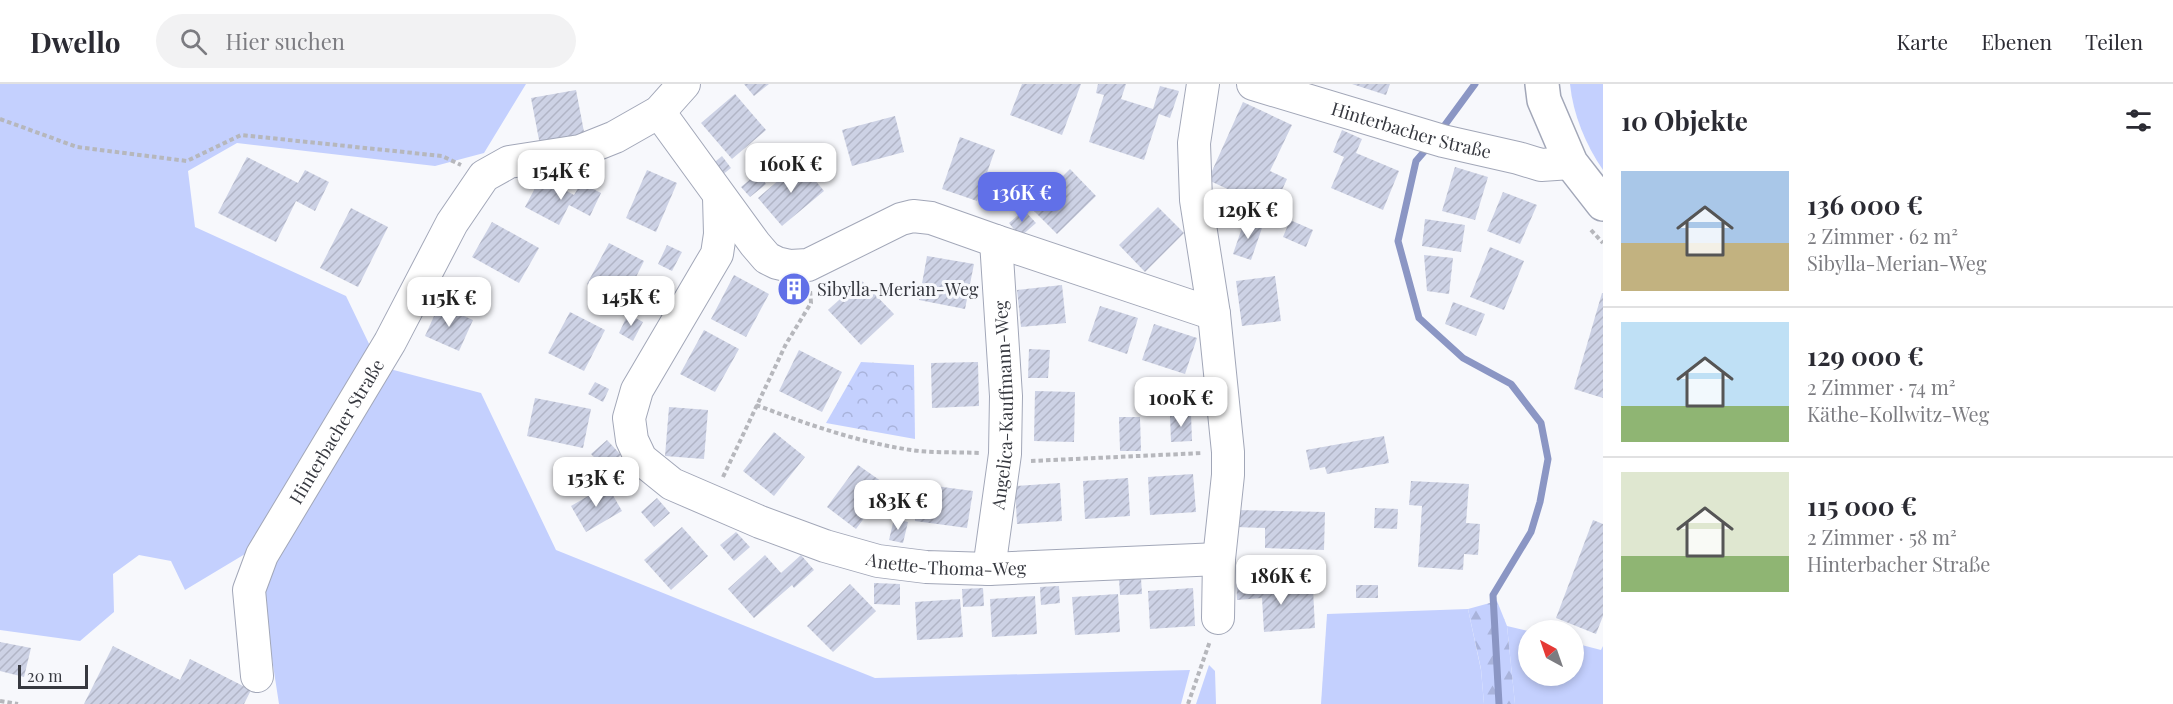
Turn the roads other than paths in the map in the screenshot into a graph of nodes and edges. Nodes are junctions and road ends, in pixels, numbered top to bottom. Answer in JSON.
{"nodes":[{"id":1,"x":684,"y":84,"type":"edge"},
{"id":2,"x":1203,"y":84,"type":"edge"},
{"id":3,"x":1253,"y":84,"type":"edge"},
{"id":4,"x":1542,"y":84,"type":"edge"},
{"id":5,"x":659,"y":112,"type":"junction"},
{"id":6,"x":1570,"y":163,"type":"junction"},
{"id":7,"x":719,"y":197,"type":"junction"},
{"id":8,"x":1603,"y":204,"type":"edge"},
{"id":9,"x":996,"y":241,"type":"junction"},
{"id":10,"x":755,"y":244,"type":"junction"},
{"id":11,"x":717,"y":254,"type":"junction"},
{"id":12,"x":1214,"y":314,"type":"junction"},
{"id":13,"x":1218,"y":559,"type":"junction"},
{"id":14,"x":989,"y":569,"type":"junction"},
{"id":15,"x":1218,"y":618,"type":"road end"},
{"id":16,"x":256,"y":676,"type":"dead end"}],
"edges":[{"from":1,"to":5,"type":"street","name":"Hinterbacher Straße"},
{"from":2,"to":12,"type":"street"},
{"from":3,"to":6,"type":"street","name":"Hinterbacher Straße"},
{"from":4,"to":6,"type":"main road"},
{"from":5,"to":7,"type":"street"},
{"from":5,"to":16,"type":"street","name":"Hinterbacher Straße"},
{"from":6,"to":8,"type":"main road"},
{"from":7,"to":10,"type":"street"},
{"from":7,"to":11,"type":"street","name":"Anette-Thoma-Weg"},
{"from":9,"to":10,"type":"street"},
{"from":9,"to":12,"type":"street"},
{"from":9,"to":14,"type":"street","name":"Angelica-Kauffmann-Weg"},
{"from":10,"to":11,"type":"street"},
{"from":11,"to":14,"type":"street","name":"Anette-Thoma-Weg"},
{"from":12,"to":13,"type":"street"},
{"from":13,"to":14,"type":"street","name":"Anette-Thoma-Weg"},
{"from":13,"to":15,"type":"street"}]}
